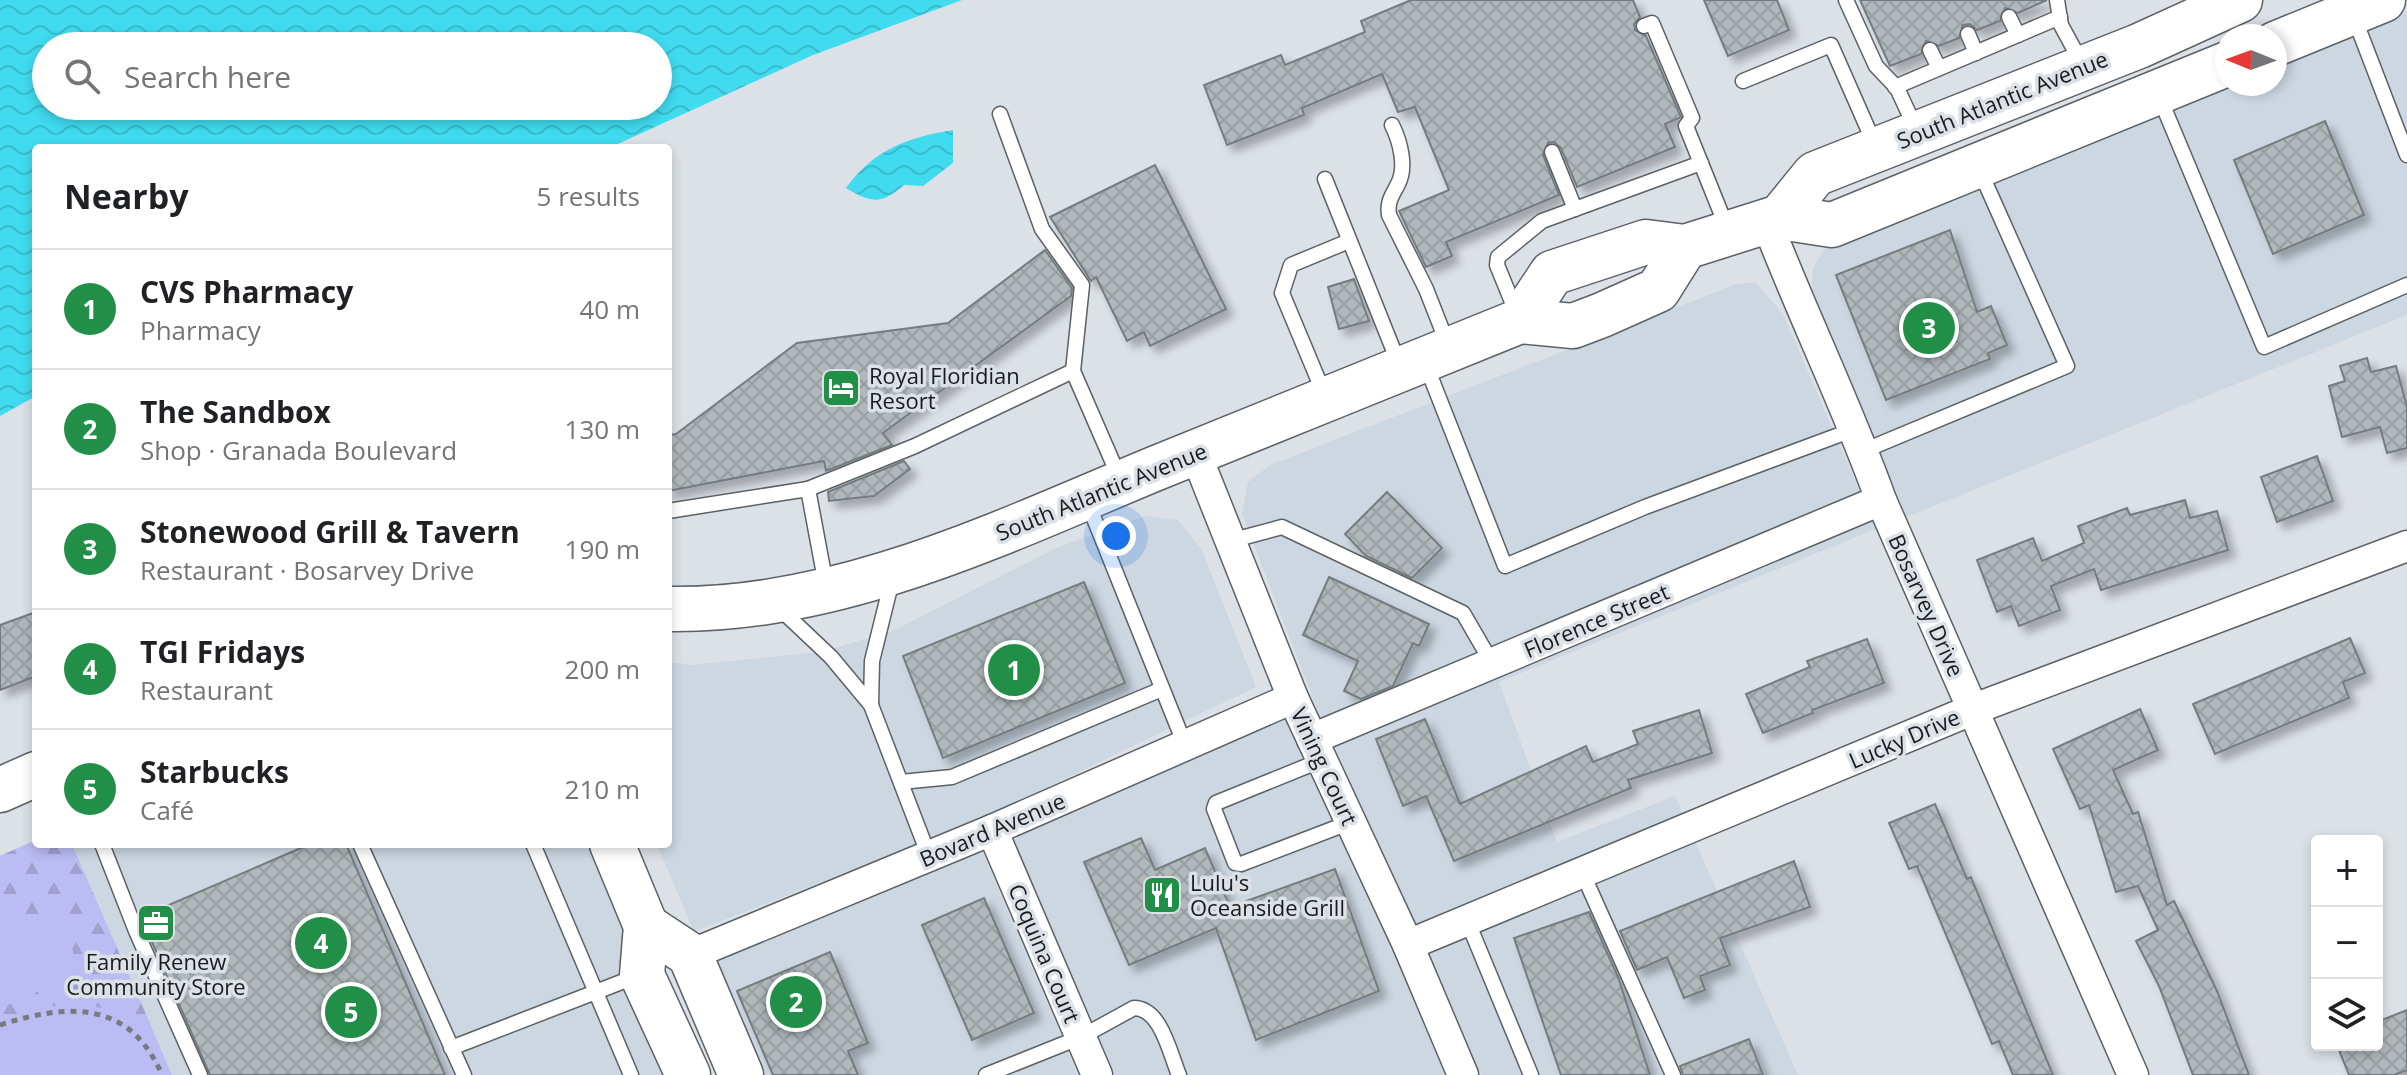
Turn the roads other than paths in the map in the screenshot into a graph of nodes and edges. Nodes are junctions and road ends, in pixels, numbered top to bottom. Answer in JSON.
{"nodes":[{"id":1,"x":1846,"y":0,"type":"edge"},
{"id":2,"x":2057,"y":0,"type":"edge"},
{"id":3,"x":2240,"y":0,"type":"edge"},
{"id":4,"x":2368,"y":6,"type":"edge"},
{"id":5,"x":2009,"y":17,"type":"dead end"},
{"id":6,"x":2060,"y":17,"type":"junction"},
{"id":7,"x":1644,"y":26,"type":"dead end"},
{"id":8,"x":1968,"y":34,"type":"dead end"},
{"id":9,"x":2018,"y":35,"type":"junction"},
{"id":10,"x":2287,"y":39,"type":"edge"},
{"id":11,"x":1930,"y":50,"type":"dead end"},
{"id":12,"x":1976,"y":53,"type":"junction"},
{"id":13,"x":2084,"y":66,"type":"junction"},
{"id":14,"x":1939,"y":68,"type":"junction"},
{"id":15,"x":2215,"y":69,"type":"edge"},
{"id":16,"x":1743,"y":81,"type":"dead end"},
{"id":17,"x":1895,"y":87,"type":"junction"},
{"id":18,"x":2158,"y":92,"type":"junction"},
{"id":19,"x":1000,"y":114,"type":"dead end"},
{"id":20,"x":1392,"y":125,"type":"dead end"},
{"id":21,"x":1918,"y":133,"type":"junction"},
{"id":22,"x":1876,"y":149,"type":"junction"},
{"id":23,"x":1552,"y":152,"type":"dead end"},
{"id":24,"x":2407,"y":155,"type":"edge"},
{"id":25,"x":1701,"y":163,"type":"junction"},
{"id":26,"x":1979,"y":167,"type":"junction"},
{"id":27,"x":1325,"y":179,"type":"dead end"},
{"id":28,"x":1575,"y":209,"type":"junction"},
{"id":29,"x":1758,"y":223,"type":"junction"},
{"id":30,"x":1349,"y":241,"type":"junction"},
{"id":31,"x":2407,"y":285,"type":"edge"},
{"id":32,"x":1520,"y":321,"type":"junction"},
{"id":33,"x":1425,"y":359,"type":"junction"},
{"id":34,"x":1073,"y":371,"type":"junction"},
{"id":35,"x":1326,"y":399,"type":"junction"},
{"id":36,"x":1859,"y":440,"type":"junction"},
{"id":37,"x":1195,"y":452,"type":"junction"},
{"id":38,"x":808,"y":489,"type":"junction"},
{"id":39,"x":1104,"y":490,"type":"junction"},
{"id":40,"x":1881,"y":500,"type":"junction"},
{"id":41,"x":672,"y":510,"type":"edge"},
{"id":42,"x":1230,"y":541,"type":"junction"},
{"id":43,"x":2407,"y":546,"type":"edge"},
{"id":44,"x":894,"y":570,"type":"junction"},
{"id":45,"x":827,"y":589,"type":"junction"},
{"id":46,"x":772,"y":601,"type":"junction"},
{"id":47,"x":672,"y":609,"type":"edge"},
{"id":48,"x":1492,"y":663,"type":"junction"},
{"id":49,"x":1162,"y":689,"type":"junction"},
{"id":50,"x":1293,"y":698,"type":"junction"},
{"id":51,"x":871,"y":705,"type":"junction"},
{"id":52,"x":1974,"y":709,"type":"junction"},
{"id":53,"x":1185,"y":745,"type":"junction"},
{"id":54,"x":1317,"y":750,"type":"junction"},
{"id":55,"x":32,"y":776,"type":"edge"},
{"id":56,"x":901,"y":782,"type":"junction"},
{"id":57,"x":0,"y":790,"type":"edge"},
{"id":58,"x":1351,"y":822,"type":"junction"},
{"id":59,"x":992,"y":830,"type":"junction"},
{"id":60,"x":104,"y":848,"type":"edge"},
{"id":61,"x":362,"y":848,"type":"edge"},
{"id":62,"x":535,"y":848,"type":"edge"},
{"id":63,"x":614,"y":848,"type":"edge"},
{"id":64,"x":929,"y":856,"type":"junction"},
{"id":65,"x":1582,"y":872,"type":"junction"},
{"id":66,"x":1467,"y":920,"type":"junction"},
{"id":67,"x":646,"y":926,"type":"junction"},
{"id":68,"x":1408,"y":945,"type":"junction"},
{"id":69,"x":690,"y":955,"type":"junction"},
{"id":70,"x":642,"y":975,"type":"junction"},
{"id":71,"x":594,"y":990,"type":"junction"},
{"id":72,"x":1081,"y":1037,"type":"junction"},
{"id":73,"x":451,"y":1048,"type":"junction"},
{"id":74,"x":200,"y":1075,"type":"edge"},
{"id":75,"x":464,"y":1075,"type":"edge"},
{"id":76,"x":631,"y":1075,"type":"edge"},
{"id":77,"x":688,"y":1075,"type":"edge"},
{"id":78,"x":741,"y":1075,"type":"edge"},
{"id":79,"x":986,"y":1075,"type":"edge"},
{"id":80,"x":1097,"y":1075,"type":"edge"},
{"id":81,"x":1179,"y":1075,"type":"edge"},
{"id":82,"x":1463,"y":1075,"type":"edge"},
{"id":83,"x":1531,"y":1075,"type":"edge"},
{"id":84,"x":1673,"y":1075,"type":"edge"},
{"id":85,"x":2133,"y":1075,"type":"edge"}],
"edges":[{"from":1,"to":17,"type":"lane"},
{"from":2,"to":6,"type":"lane"},
{"from":3,"to":13,"type":"main road","name":"South Atlantic Avenue"},
{"from":4,"to":10,"type":"main road"},
{"from":4,"to":24,"type":"lane"},
{"from":5,"to":9,"type":"lane"},
{"from":6,"to":9,"type":"lane"},
{"from":6,"to":13,"type":"lane"},
{"from":7,"to":25,"type":"lane"},
{"from":8,"to":12,"type":"lane"},
{"from":9,"to":12,"type":"lane"},
{"from":11,"to":14,"type":"lane"},
{"from":12,"to":14,"type":"lane"},
{"from":13,"to":21,"type":"main road","name":"South Atlantic Avenue"},
{"from":14,"to":17,"type":"lane"},
{"from":15,"to":18,"type":"main road","name":"South Atlantic Avenue"},
{"from":16,"to":22,"type":"lane"},
{"from":17,"to":21,"type":"lane"},
{"from":18,"to":26,"type":"main road","name":"South Atlantic Avenue"},
{"from":18,"to":31,"type":"lane"},
{"from":19,"to":34,"type":"lane"},
{"from":20,"to":33,"type":"lane"},
{"from":21,"to":22,"type":"main road","name":"South Atlantic Avenue"},
{"from":22,"to":29,"type":"main road","name":"South Atlantic Avenue"},
{"from":23,"to":28,"type":"lane"},
{"from":25,"to":28,"type":"lane"},
{"from":25,"to":29,"type":"lane"},
{"from":26,"to":29,"type":"main road","name":"South Atlantic Avenue"},
{"from":26,"to":36,"type":"lane"},
{"from":27,"to":30,"type":"lane"},
{"from":28,"to":32,"type":"lane"},
{"from":29,"to":32,"type":"main road","name":"South Atlantic Avenue"},
{"from":29,"to":36,"type":"street","name":"Bosarvey Drive"},
{"from":30,"to":33,"type":"lane"},
{"from":30,"to":35,"type":"lane"},
{"from":32,"to":33,"type":"main road","name":"South Atlantic Avenue"},
{"from":33,"to":35,"type":"main road","name":"South Atlantic Avenue"},
{"from":33,"to":36,"type":"lane"},
{"from":34,"to":38,"type":"lane"},
{"from":34,"to":39,"type":"lane"},
{"from":35,"to":37,"type":"main road","name":"South Atlantic Avenue"},
{"from":36,"to":40,"type":"street","name":"Bosarvey Drive"},
{"from":37,"to":39,"type":"main road","name":"South Atlantic Avenue"},
{"from":37,"to":42,"type":"street","name":"Vining Court"},
{"from":38,"to":41,"type":"lane"},
{"from":38,"to":45,"type":"lane"},
{"from":39,"to":44,"type":"main road","name":"South Atlantic Avenue"},
{"from":39,"to":49,"type":"lane"},
{"from":40,"to":48,"type":"street","name":"Florence Street"},
{"from":40,"to":52,"type":"street","name":"Bosarvey Drive"},
{"from":42,"to":48,"type":"lane"},
{"from":42,"to":50,"type":"street","name":"Vining Court"},
{"from":43,"to":52,"type":"street","name":"Lucky Drive"},
{"from":44,"to":45,"type":"main road","name":"South Atlantic Avenue"},
{"from":44,"to":51,"type":"lane"},
{"from":45,"to":46,"type":"main road","name":"South Atlantic Avenue"},
{"from":46,"to":47,"type":"main road","name":"South Atlantic Avenue"},
{"from":46,"to":51,"type":"lane"},
{"from":48,"to":54,"type":"street","name":"Florence Street"},
{"from":49,"to":53,"type":"lane"},
{"from":49,"to":56,"type":"lane"},
{"from":50,"to":53,"type":"street","name":"Bovard Avenue"},
{"from":50,"to":54,"type":"street","name":"Vining Court"},
{"from":51,"to":56,"type":"lane"},
{"from":52,"to":65,"type":"street","name":"Lucky Drive"},
{"from":52,"to":85,"type":"street","name":"Bosarvey Drive"},
{"from":53,"to":59,"type":"street","name":"Bovard Avenue"},
{"from":54,"to":58,"type":"street","name":"Vining Court"},
{"from":54,"to":58,"type":"lane"},
{"from":55,"to":57,"type":"main road"},
{"from":56,"to":64,"type":"lane"},
{"from":58,"to":68,"type":"street","name":"Vining Court"},
{"from":59,"to":64,"type":"street","name":"Bovard Avenue"},
{"from":59,"to":72,"type":"street","name":"Coquina Court"},
{"from":60,"to":74,"type":"lane"},
{"from":61,"to":73,"type":"lane"},
{"from":62,"to":71,"type":"lane"},
{"from":63,"to":67,"type":"main road"},
{"from":64,"to":69,"type":"street","name":"Bovard Avenue"},
{"from":65,"to":66,"type":"street","name":"Lucky Drive"},
{"from":65,"to":84,"type":"lane"},
{"from":66,"to":68,"type":"street","name":"Lucky Drive"},
{"from":66,"to":83,"type":"lane"},
{"from":67,"to":69,"type":"main road"},
{"from":67,"to":70,"type":"main road"},
{"from":68,"to":82,"type":"street","name":"Vining Court"},
{"from":69,"to":78,"type":"main road"},
{"from":70,"to":71,"type":"lane"},
{"from":70,"to":77,"type":"main road"},
{"from":71,"to":73,"type":"lane"},
{"from":71,"to":76,"type":"lane"},
{"from":72,"to":79,"type":"lane"},
{"from":72,"to":80,"type":"street","name":"Coquina Court"},
{"from":72,"to":81,"type":"lane"},
{"from":73,"to":75,"type":"lane"}]}
